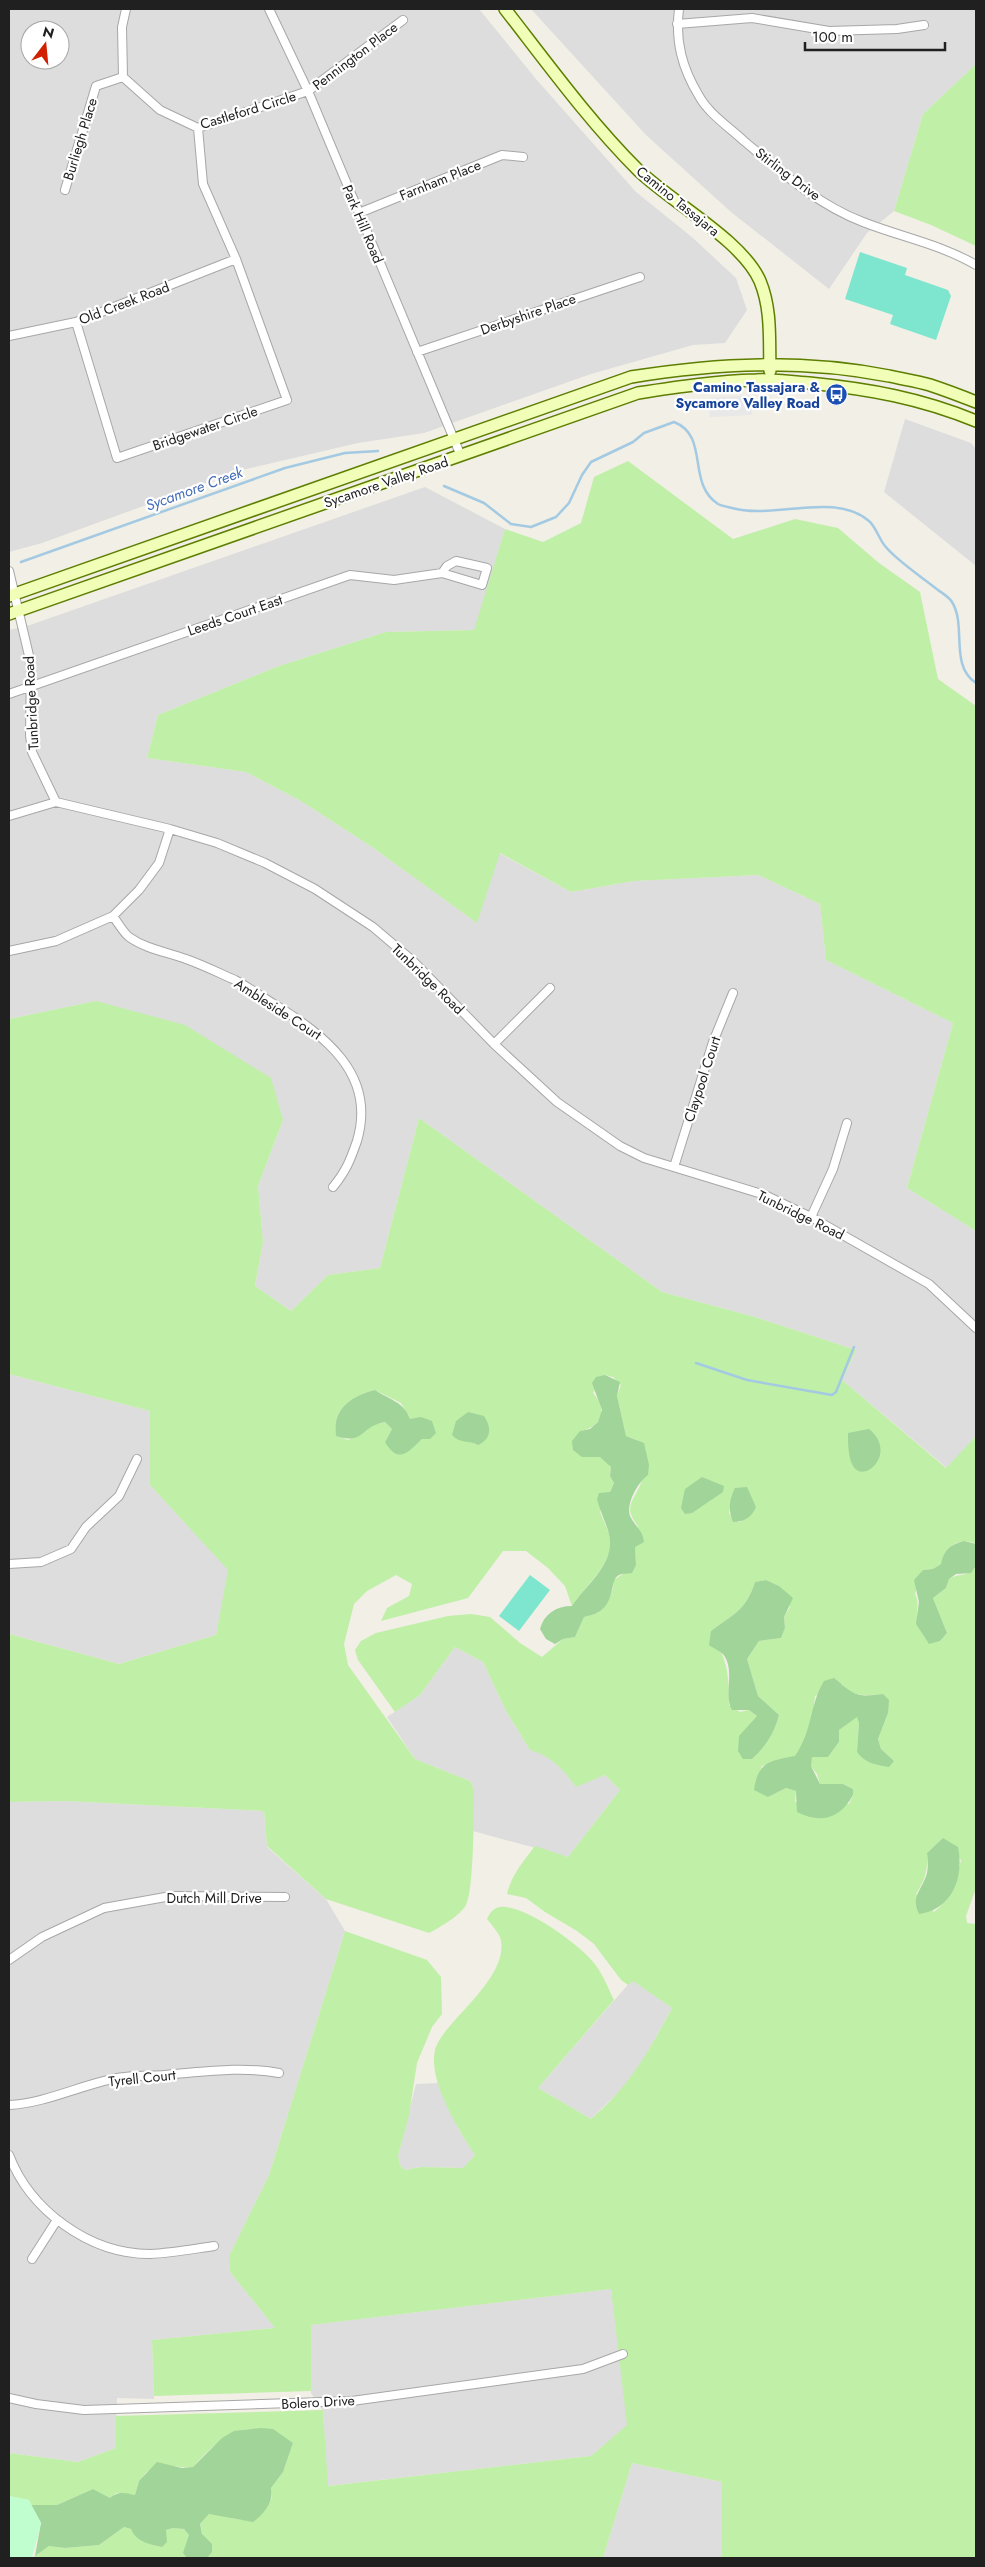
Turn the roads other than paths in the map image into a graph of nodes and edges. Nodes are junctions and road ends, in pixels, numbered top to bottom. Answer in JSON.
{"nodes":[{"id":1,"x":126,"y":9,"type":"edge"},
{"id":2,"x":269,"y":9,"type":"edge"},
{"id":3,"x":505,"y":9,"type":"edge"},
{"id":4,"x":679,"y":9,"type":"edge"},
{"id":5,"x":403,"y":20,"type":"dead end"},
{"id":6,"x":677,"y":24,"type":"junction"},
{"id":7,"x":924,"y":26,"type":"dead end"},
{"id":8,"x":123,"y":76,"type":"junction"},
{"id":9,"x":308,"y":91,"type":"junction"},
{"id":10,"x":198,"y":128,"type":"junction"},
{"id":11,"x":523,"y":157,"type":"dead end"},
{"id":12,"x":65,"y":190,"type":"dead end"},
{"id":13,"x":359,"y":213,"type":"junction"},
{"id":14,"x":236,"y":259,"type":"junction"},
{"id":15,"x":976,"y":265,"type":"edge"},
{"id":16,"x":640,"y":277,"type":"dead end"},
{"id":17,"x":76,"y":322,"type":"junction"},
{"id":18,"x":9,"y":336,"type":"edge"},
{"id":19,"x":417,"y":352,"type":"junction"},
{"id":20,"x":770,"y":364,"type":"junction"},
{"id":21,"x":770,"y":380,"type":"junction"},
{"id":22,"x":976,"y":402,"type":"edge"},
{"id":23,"x":976,"y":422,"type":"edge"},
{"id":24,"x":455,"y":440,"type":"junction"},
{"id":25,"x":461,"y":456,"type":"junction"},
{"id":26,"x":9,"y":571,"type":"edge"},
{"id":27,"x":442,"y":573,"type":"junction"},
{"id":28,"x":12,"y":596,"type":"edge"},
{"id":29,"x":20,"y":612,"type":"junction"},
{"id":30,"x":9,"y":614,"type":"edge"},
{"id":31,"x":33,"y":685,"type":"junction"},
{"id":32,"x":9,"y":694,"type":"edge"},
{"id":33,"x":56,"y":802,"type":"junction"},
{"id":34,"x":9,"y":816,"type":"edge"},
{"id":35,"x":170,"y":829,"type":"junction"},
{"id":36,"x":113,"y":916,"type":"junction"},
{"id":37,"x":9,"y":951,"type":"edge"},
{"id":38,"x":550,"y":988,"type":"dead end"},
{"id":39,"x":733,"y":993,"type":"dead end"},
{"id":40,"x":494,"y":1044,"type":"junction"},
{"id":41,"x":847,"y":1123,"type":"dead end"},
{"id":42,"x":674,"y":1167,"type":"junction"},
{"id":43,"x":333,"y":1187,"type":"dead end"},
{"id":44,"x":811,"y":1217,"type":"junction"},
{"id":45,"x":976,"y":1328,"type":"edge"},
{"id":46,"x":137,"y":1459,"type":"dead end"},
{"id":47,"x":9,"y":1564,"type":"edge"},
{"id":48,"x":285,"y":1897,"type":"dead end"},
{"id":49,"x":9,"y":1960,"type":"edge"},
{"id":50,"x":279,"y":2072,"type":"dead end"},
{"id":51,"x":9,"y":2105,"type":"edge"},
{"id":52,"x":9,"y":2155,"type":"edge"},
{"id":53,"x":57,"y":2220,"type":"junction"},
{"id":54,"x":214,"y":2246,"type":"dead end"},
{"id":55,"x":32,"y":2259,"type":"dead end"},
{"id":56,"x":623,"y":2354,"type":"dead end"},
{"id":57,"x":9,"y":2398,"type":"edge"}],
"edges":[{"from":1,"to":8,"type":"street"},
{"from":2,"to":9,"type":"street","name":"Park Hill Road"},
{"from":3,"to":20,"type":"main road","name":"Camino Tassajara"},
{"from":4,"to":6,"type":"street","name":"Stirling Drive"},
{"from":5,"to":9,"type":"street","name":"Pennington Place"},
{"from":6,"to":7,"type":"street"},
{"from":6,"to":15,"type":"street","name":"Stirling Drive"},
{"from":8,"to":10,"type":"street","name":"Castleford Circle"},
{"from":8,"to":12,"type":"street","name":"Burliegh Place"},
{"from":9,"to":10,"type":"street","name":"Castleford Circle"},
{"from":9,"to":13,"type":"street","name":"Park Hill Road"},
{"from":10,"to":14,"type":"street"},
{"from":11,"to":13,"type":"street","name":"Farnham Place"},
{"from":13,"to":19,"type":"street","name":"Park Hill Road"},
{"from":14,"to":17,"type":"street","name":"Old Creek Road"},
{"from":14,"to":17,"type":"street","name":"Bridgewater Circle"},
{"from":16,"to":19,"type":"street","name":"Derbyshire Place"},
{"from":17,"to":18,"type":"street","name":"Old Creek Road"},
{"from":19,"to":24,"type":"street","name":"Park Hill Road"},
{"from":20,"to":21,"type":"main road","name":"Camino Tassajara"},
{"from":20,"to":22,"type":"main road"},
{"from":20,"to":24,"type":"main road","name":"Sycamore Valley Road"},
{"from":21,"to":23,"type":"main road"},
{"from":21,"to":25,"type":"main road","name":"Sycamore Valley Road"},
{"from":24,"to":25,"type":"street","name":"Park Hill Road"},
{"from":24,"to":28,"type":"main road","name":"Sycamore Valley Road"},
{"from":25,"to":29,"type":"main road","name":"Sycamore Valley Road"},
{"from":26,"to":28,"type":"street","name":"Tunbridge Road"},
{"from":27,"to":27,"type":"street","name":"Leeds Court East"},
{"from":27,"to":31,"type":"street","name":"Leeds Court East"},
{"from":28,"to":29,"type":"street","name":"Tunbridge Road"},
{"from":29,"to":30,"type":"main road","name":"Sycamore Valley Road"},
{"from":29,"to":31,"type":"street","name":"Tunbridge Road"},
{"from":31,"to":32,"type":"street","name":"Leeds Court East"},
{"from":31,"to":33,"type":"street","name":"Tunbridge Road"},
{"from":33,"to":34,"type":"street"},
{"from":33,"to":35,"type":"street","name":"Tunbridge Road"},
{"from":35,"to":36,"type":"street"},
{"from":35,"to":40,"type":"street","name":"Tunbridge Road"},
{"from":36,"to":37,"type":"street"},
{"from":36,"to":43,"type":"street","name":"Ambleside Court"},
{"from":38,"to":40,"type":"street"},
{"from":39,"to":42,"type":"street","name":"Claypool Court"},
{"from":40,"to":42,"type":"street","name":"Tunbridge Road"},
{"from":41,"to":44,"type":"street"},
{"from":42,"to":44,"type":"street","name":"Tunbridge Road"},
{"from":44,"to":45,"type":"street","name":"Tunbridge Road"},
{"from":46,"to":47,"type":"street"},
{"from":48,"to":49,"type":"street","name":"Dutch Mill Drive"},
{"from":50,"to":51,"type":"street","name":"Tyrell Court"},
{"from":52,"to":53,"type":"street"},
{"from":53,"to":54,"type":"street"},
{"from":53,"to":55,"type":"street"},
{"from":56,"to":57,"type":"street","name":"Bolero Drive"}]}
